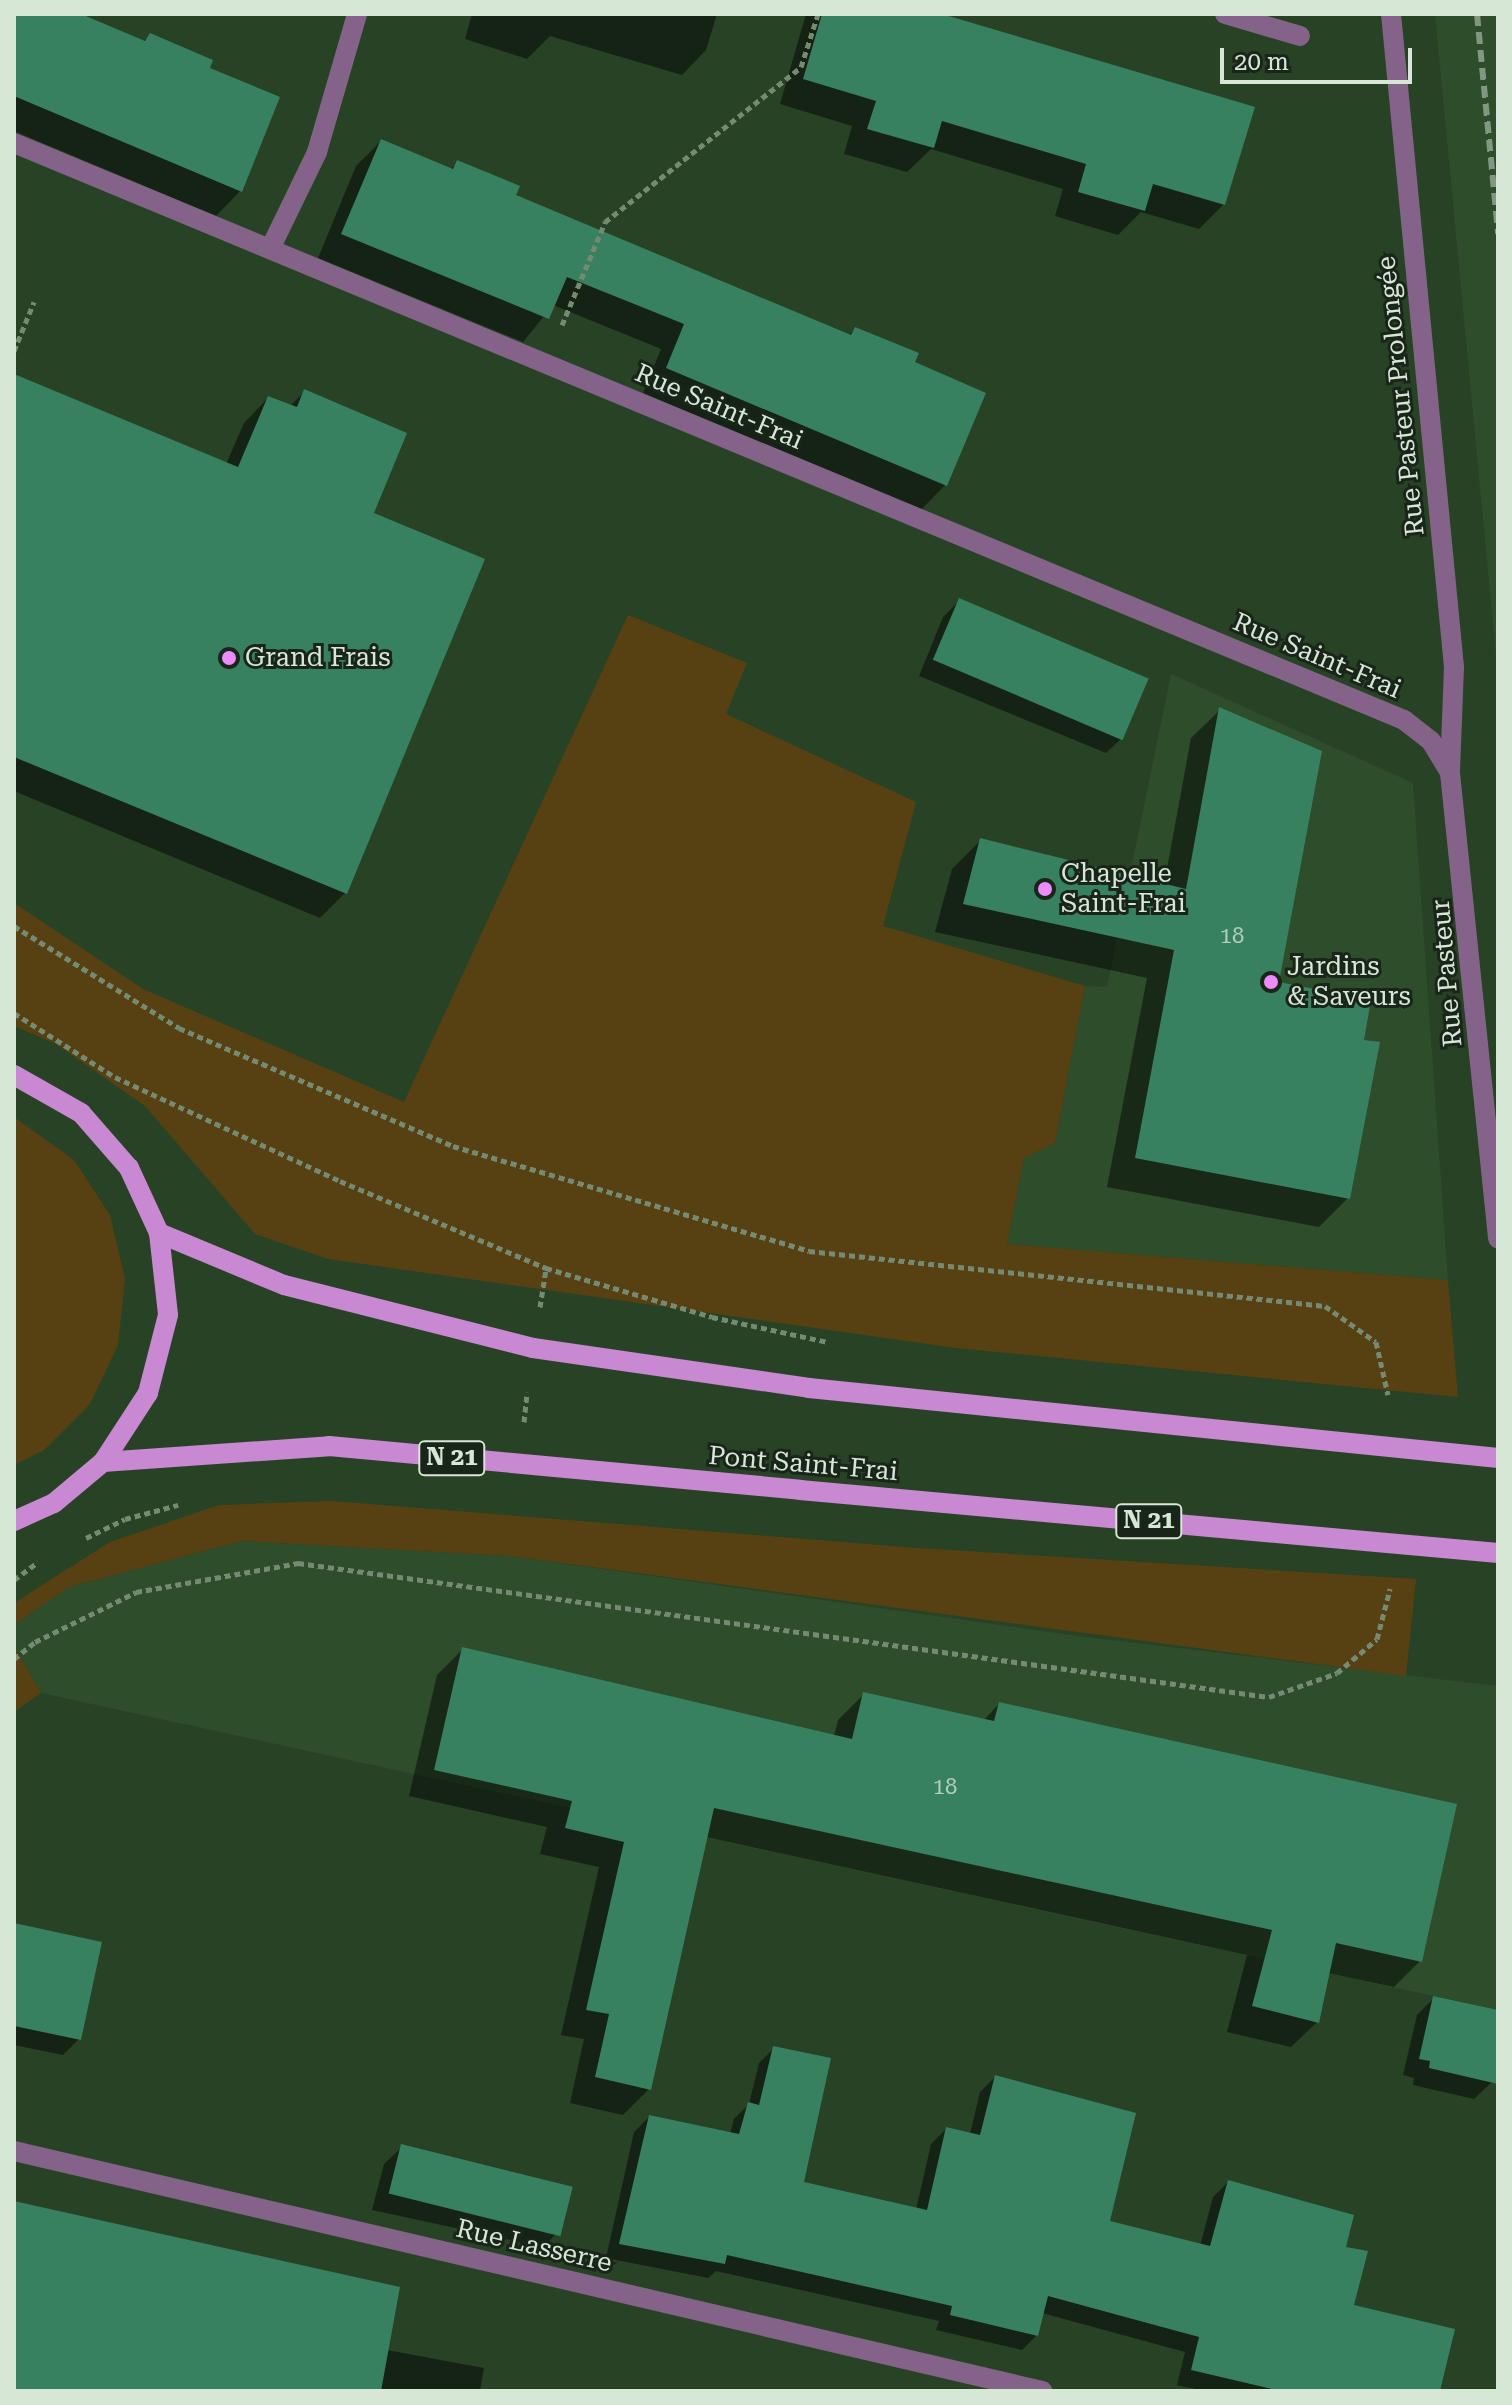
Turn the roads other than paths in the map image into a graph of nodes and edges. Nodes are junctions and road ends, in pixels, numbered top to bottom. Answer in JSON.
{"nodes":[{"id":1,"x":357,"y":14,"type":"edge"},
{"id":2,"x":1225,"y":14,"type":"edge"},
{"id":3,"x":1391,"y":14,"type":"edge"},
{"id":4,"x":1300,"y":36,"type":"dead end"},
{"id":5,"x":14,"y":143,"type":"edge"},
{"id":6,"x":270,"y":249,"type":"junction"},
{"id":7,"x":1404,"y":720,"type":"joint"},
{"id":8,"x":1450,"y":773,"type":"junction"},
{"id":9,"x":14,"y":1075,"type":"edge"},
{"id":10,"x":159,"y":1233,"type":"junction"},
{"id":11,"x":1498,"y":1239,"type":"edge"},
{"id":12,"x":1498,"y":1458,"type":"edge"},
{"id":13,"x":103,"y":1462,"type":"junction"},
{"id":14,"x":14,"y":1521,"type":"edge"},
{"id":15,"x":1498,"y":1553,"type":"edge"},
{"id":16,"x":14,"y":2151,"type":"edge"},
{"id":17,"x":1042,"y":2391,"type":"edge"}],
"edges":[{"from":1,"to":6,"type":"street"},
{"from":2,"to":4,"type":"street"},
{"from":3,"to":8,"type":"street","name":"Rue Pasteur Prolongée"},
{"from":5,"to":6,"type":"street","name":"Rue Saint-Frai"},
{"from":6,"to":7,"type":"street","name":"Rue Saint-Frai"},
{"from":7,"to":8,"type":"street","name":"Rue Pasteur"},
{"from":8,"to":11,"type":"street","name":"Rue Pasteur"},
{"from":9,"to":10,"type":"main road"},
{"from":10,"to":12,"type":"main road","bridge":true},
{"from":10,"to":13,"type":"main road"},
{"from":13,"to":14,"type":"main road"},
{"from":13,"to":15,"type":"main road","name":"Pont Saint-Frai","number":"N 21","bridge":true},
{"from":16,"to":17,"type":"street","name":"Rue Lasserre"}]}
